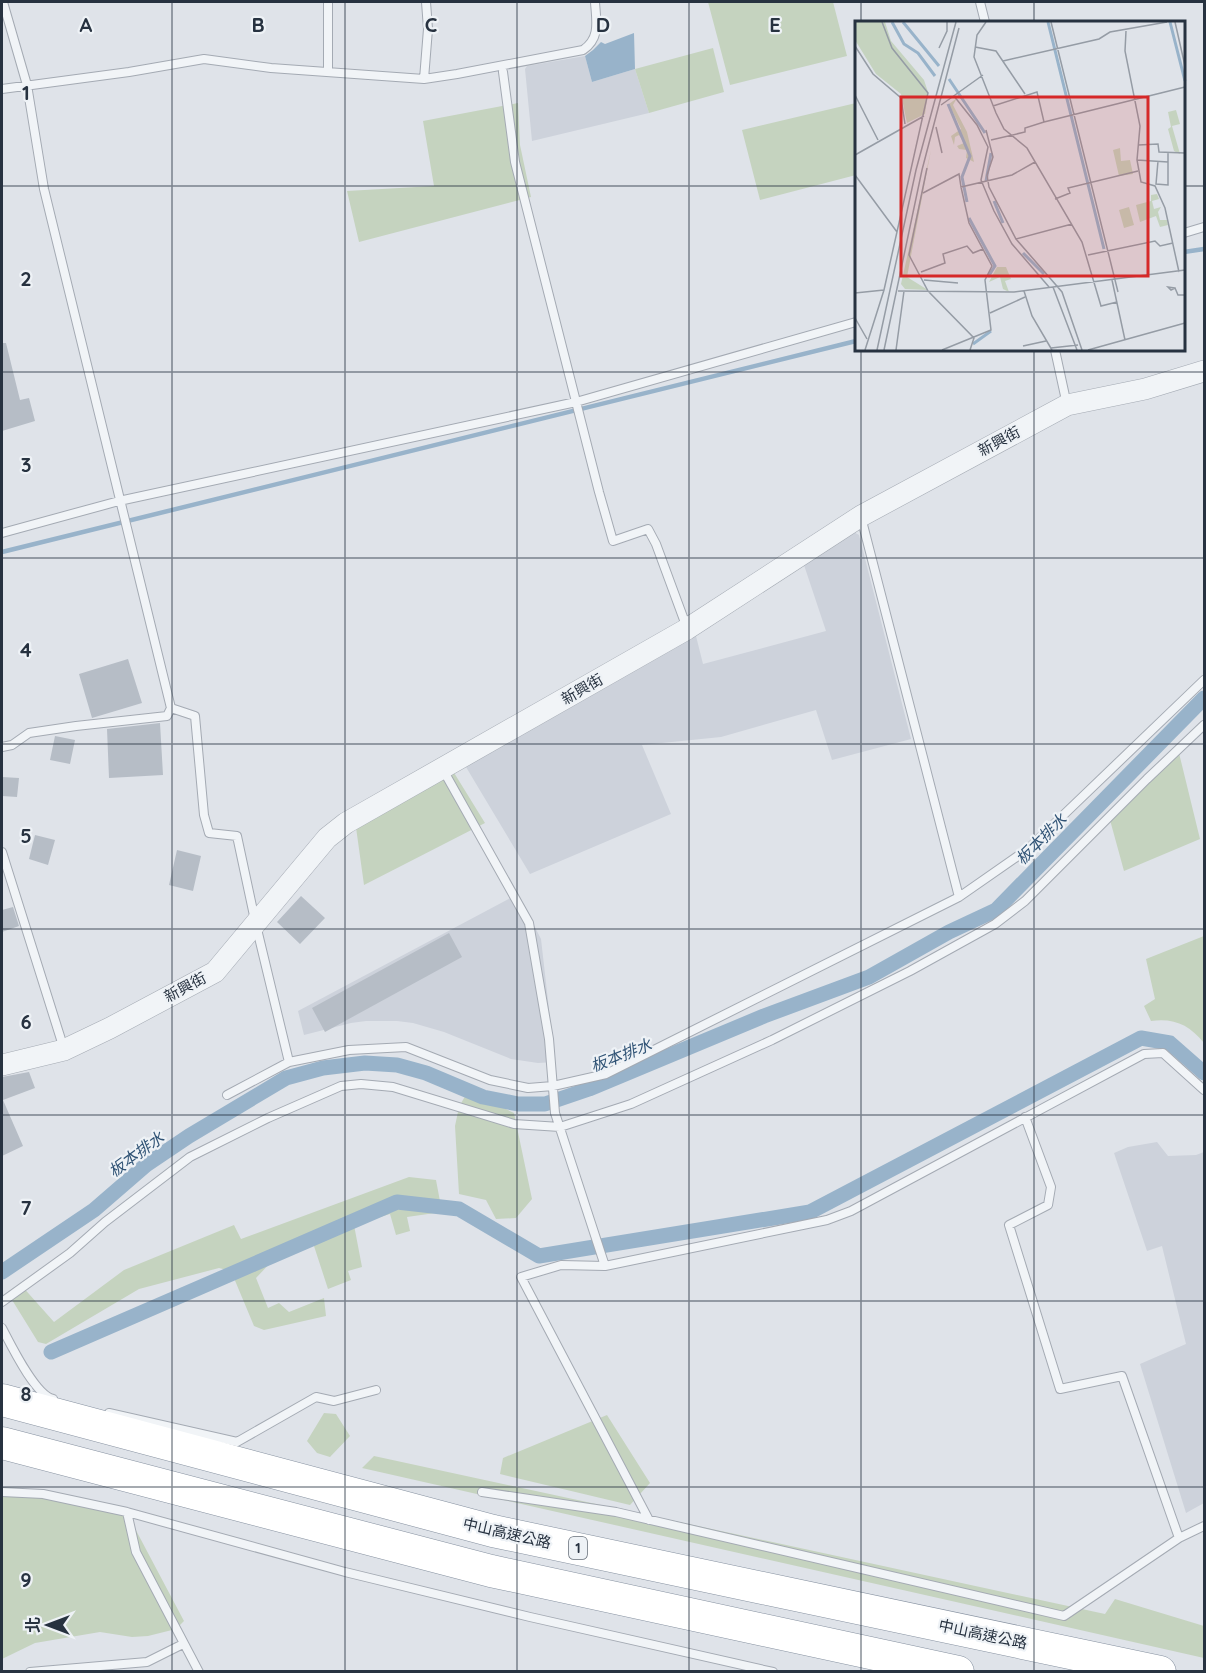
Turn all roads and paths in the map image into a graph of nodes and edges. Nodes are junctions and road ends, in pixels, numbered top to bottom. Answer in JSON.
{"nodes":[{"id":1,"x":3,"y":2,"type":"edge"},
{"id":2,"x":328,"y":2,"type":"edge"},
{"id":3,"x":426,"y":2,"type":"edge"},
{"id":4,"x":595,"y":2,"type":"edge"},
{"id":5,"x":980,"y":2,"type":"edge"},
{"id":6,"x":985,"y":21,"type":"edge"},
{"id":7,"x":328,"y":72,"type":"junction"},
{"id":8,"x":503,"y":72,"type":"dead end"},
{"id":9,"x":424,"y":79,"type":"junction"},
{"id":10,"x":27,"y":85,"type":"junction"},
{"id":11,"x":2,"y":89,"type":"edge"},
{"id":12,"x":1204,"y":227,"type":"edge"},
{"id":13,"x":1185,"y":233,"type":"edge"},
{"id":14,"x":855,"y":322,"type":"edge"},
{"id":15,"x":1055,"y":351,"type":"edge"},
{"id":16,"x":1204,"y":371,"type":"edge"},
{"id":17,"x":576,"y":402,"type":"junction"},
{"id":18,"x":1067,"y":405,"type":"junction"},
{"id":19,"x":119,"y":501,"type":"junction"},
{"id":20,"x":861,"y":516,"type":"junction"},
{"id":21,"x":2,"y":533,"type":"edge"},
{"id":22,"x":687,"y":629,"type":"junction"},
{"id":23,"x":1204,"y":680,"type":"edge"},
{"id":24,"x":171,"y":708,"type":"junction"},
{"id":25,"x":1204,"y":725,"type":"edge"},
{"id":26,"x":2,"y":747,"type":"edge"},
{"id":27,"x":442,"y":768,"type":"junction"},
{"id":28,"x":2,"y":852,"type":"edge"},
{"id":29,"x":959,"y":897,"type":"junction"},
{"id":30,"x":256,"y":925,"type":"junction"},
{"id":31,"x":64,"y":1050,"type":"junction"},
{"id":32,"x":289,"y":1062,"type":"junction"},
{"id":33,"x":2,"y":1065,"type":"edge"},
{"id":34,"x":553,"y":1086,"type":"junction"},
{"id":35,"x":1204,"y":1090,"type":"edge"},
{"id":36,"x":227,"y":1095,"type":"dead end"},
{"id":37,"x":1025,"y":1117,"type":"junction"},
{"id":38,"x":560,"y":1127,"type":"junction"},
{"id":39,"x":605,"y":1266,"type":"junction"},
{"id":40,"x":2,"y":1302,"type":"edge"},
{"id":41,"x":2,"y":1328,"type":"edge"},
{"id":42,"x":375,"y":1390,"type":"dead end"},
{"id":43,"x":2,"y":1400,"type":"edge"},
{"id":44,"x":58,"y":1401,"type":"dead end"},
{"id":45,"x":104,"y":1411,"type":"dead end"},
{"id":46,"x":2,"y":1443,"type":"edge"},
{"id":47,"x":2,"y":1492,"type":"edge"},
{"id":48,"x":482,"y":1492,"type":"dead end"},
{"id":49,"x":127,"y":1512,"type":"junction"},
{"id":50,"x":649,"y":1520,"type":"junction"},
{"id":51,"x":1204,"y":1526,"type":"edge"},
{"id":52,"x":1179,"y":1538,"type":"junction"},
{"id":53,"x":183,"y":1644,"type":"junction"},
{"id":54,"x":30,"y":1671,"type":"edge"},
{"id":55,"x":199,"y":1671,"type":"edge"},
{"id":56,"x":773,"y":1671,"type":"edge"},
{"id":57,"x":958,"y":1671,"type":"edge"},
{"id":58,"x":1160,"y":1671,"type":"edge"}],
"edges":[{"from":1,"to":10,"type":"lane"},
{"from":2,"to":7,"type":"lane"},
{"from":3,"to":9,"type":"lane"},
{"from":4,"to":9,"type":"lane"},
{"from":5,"to":6,"type":"lane"},
{"from":7,"to":9,"type":"lane"},
{"from":7,"to":10,"type":"lane"},
{"from":8,"to":17,"type":"lane"},
{"from":10,"to":11,"type":"lane"},
{"from":10,"to":19,"type":"lane"},
{"from":12,"to":13,"type":"lane"},
{"from":14,"to":17,"type":"lane"},
{"from":15,"to":18,"type":"lane"},
{"from":16,"to":18,"type":"street","name":"新興街"},
{"from":17,"to":19,"type":"lane"},
{"from":17,"to":22,"type":"lane"},
{"from":18,"to":20,"type":"street","name":"新興街"},
{"from":19,"to":21,"type":"lane"},
{"from":19,"to":24,"type":"lane"},
{"from":20,"to":22,"type":"street","name":"新興街"},
{"from":20,"to":29,"type":"lane"},
{"from":22,"to":27,"type":"street","name":"新興街"},
{"from":23,"to":29,"type":"lane"},
{"from":24,"to":26,"type":"lane"},
{"from":24,"to":30,"type":"lane"},
{"from":25,"to":38,"type":"lane"},
{"from":27,"to":30,"type":"street","name":"新興街"},
{"from":27,"to":34,"type":"lane"},
{"from":28,"to":31,"type":"lane"},
{"from":29,"to":34,"type":"lane"},
{"from":30,"to":31,"type":"street","name":"新興街"},
{"from":30,"to":32,"type":"lane"},
{"from":31,"to":33,"type":"street","name":"新興街"},
{"from":32,"to":34,"type":"lane"},
{"from":32,"to":36,"type":"lane"},
{"from":34,"to":38,"type":"lane"},
{"from":35,"to":37,"type":"lane"},
{"from":37,"to":39,"type":"lane"},
{"from":37,"to":52,"type":"lane"},
{"from":38,"to":39,"type":"lane"},
{"from":38,"to":40,"type":"lane"},
{"from":39,"to":50,"type":"lane"},
{"from":41,"to":44,"type":"lane"},
{"from":42,"to":45,"type":"lane"},
{"from":43,"to":58,"type":"highway","name":"中山高速公路","number":"1"},
{"from":46,"to":57,"type":"highway"},
{"from":47,"to":49,"type":"lane"},
{"from":48,"to":50,"type":"lane"},
{"from":49,"to":53,"type":"lane"},
{"from":49,"to":56,"type":"lane"},
{"from":50,"to":52,"type":"lane"},
{"from":51,"to":52,"type":"lane"},
{"from":53,"to":54,"type":"lane"},
{"from":53,"to":55,"type":"lane"}]}
